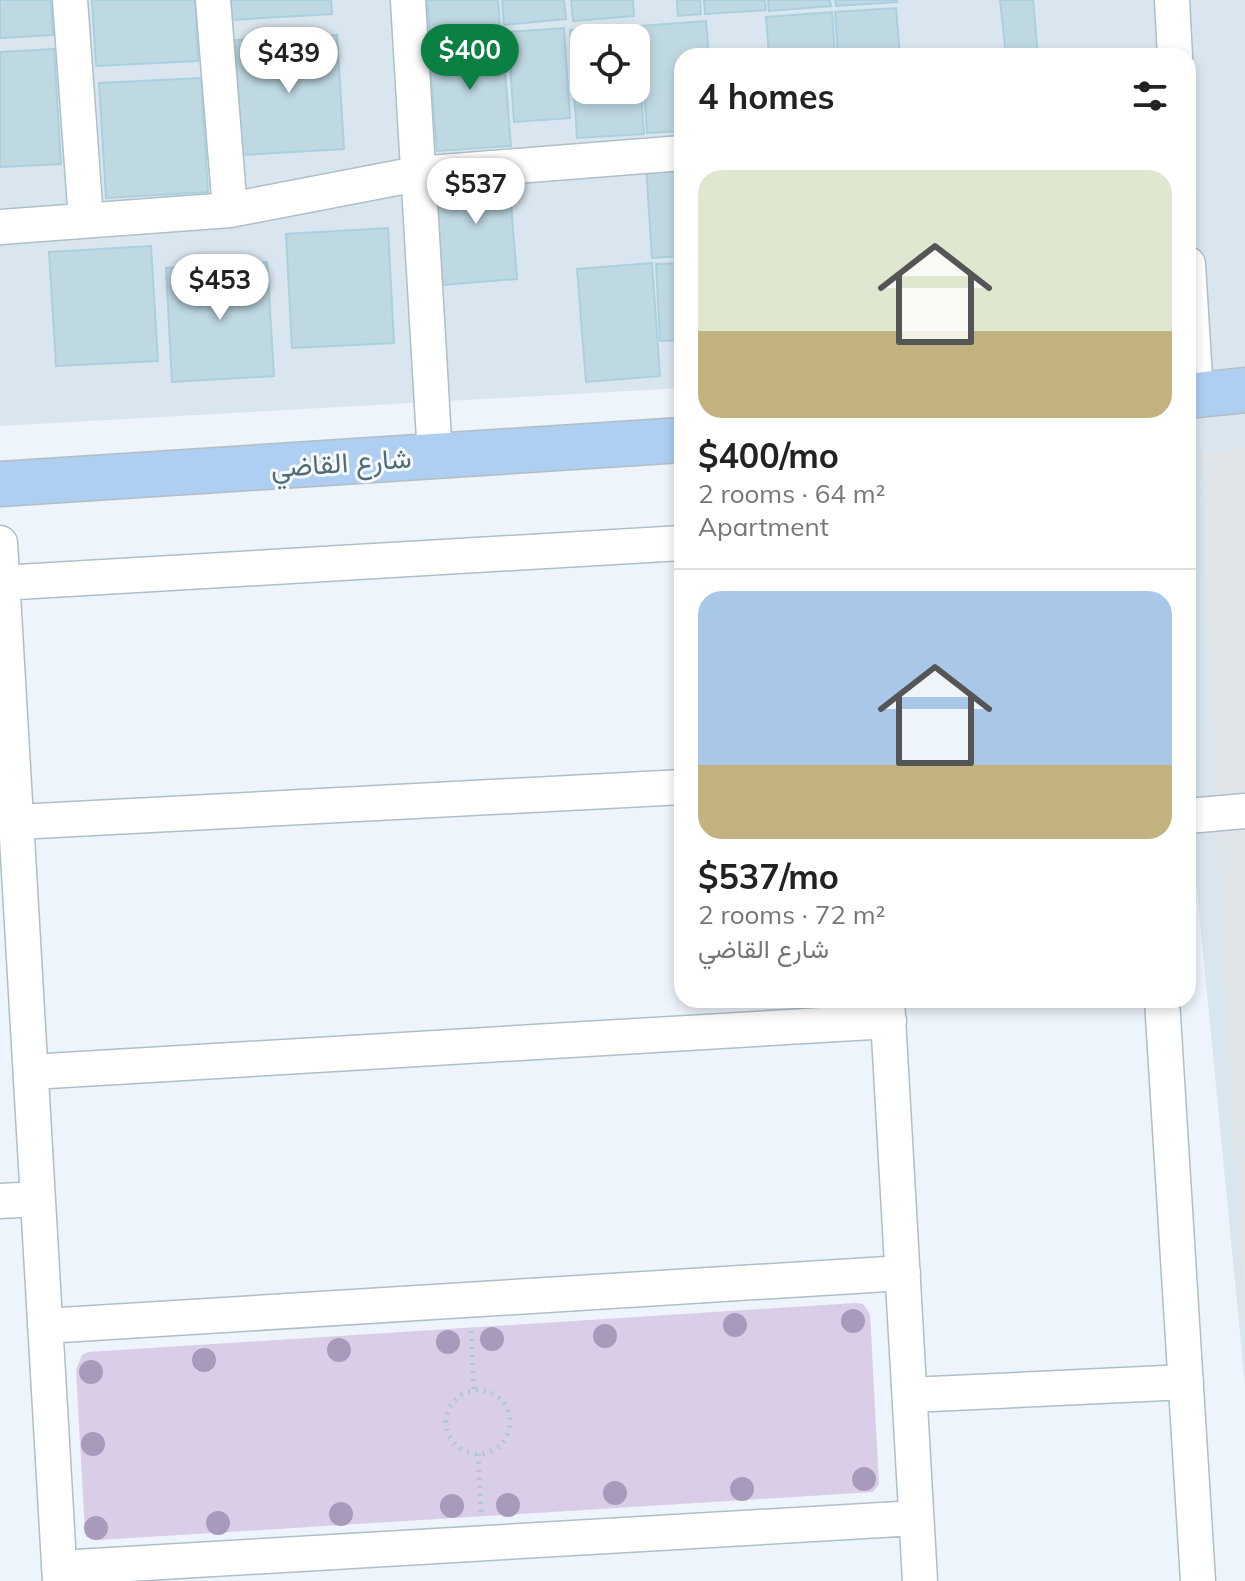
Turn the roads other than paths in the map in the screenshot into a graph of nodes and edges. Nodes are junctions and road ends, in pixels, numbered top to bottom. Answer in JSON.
{"nodes":[{"id":1,"x":70,"y":0,"type":"edge"},
{"id":2,"x":213,"y":0,"type":"edge"},
{"id":3,"x":408,"y":0,"type":"edge"},
{"id":4,"x":1172,"y":0,"type":"edge"},
{"id":5,"x":1175,"y":48,"type":"edge"},
{"id":6,"x":674,"y":154,"type":"edge"},
{"id":7,"x":417,"y":174,"type":"junction"},
{"id":8,"x":230,"y":210,"type":"junction"},
{"id":9,"x":86,"y":220,"type":"junction"},
{"id":10,"x":0,"y":227,"type":"edge"},
{"id":11,"x":1245,"y":390,"type":"edge"},
{"id":12,"x":1196,"y":395,"type":"edge"},
{"id":13,"x":674,"y":441,"type":"edge"},
{"id":14,"x":435,"y":456,"type":"junction"},
{"id":15,"x":0,"y":484,"type":"edge"},
{"id":16,"x":0,"y":543,"type":"edge"},
{"id":17,"x":674,"y":543,"type":"edge"},
{"id":18,"x":2,"y":583,"type":"edge"},
{"id":19,"x":674,"y":787,"type":"edge"},
{"id":20,"x":1245,"y":811,"type":"edge"},
{"id":21,"x":1196,"y":815,"type":"edge"},
{"id":22,"x":17,"y":822,"type":"junction"},
{"id":23,"x":1163,"y":1008,"type":"edge"},
{"id":24,"x":888,"y":1010,"type":"edge"},
{"id":25,"x":31,"y":1072,"type":"junction"},
{"id":26,"x":38,"y":1199,"type":"junction"},
{"id":27,"x":0,"y":1201,"type":"edge"},
{"id":28,"x":903,"y":1273,"type":"junction"},
{"id":29,"x":45,"y":1326,"type":"junction"},
{"id":30,"x":1186,"y":1382,"type":"junction"},
{"id":31,"x":910,"y":1395,"type":"junction"},
{"id":32,"x":916,"y":1518,"type":"junction"},
{"id":33,"x":59,"y":1574,"type":"edge"},
{"id":34,"x":920,"y":1581,"type":"edge"},
{"id":35,"x":1198,"y":1581,"type":"edge"}],
"edges":[{"from":1,"to":9,"type":"street"},
{"from":2,"to":8,"type":"street"},
{"from":3,"to":7,"type":"street"},
{"from":4,"to":5,"type":"street"},
{"from":6,"to":7,"type":"street"},
{"from":7,"to":8,"type":"street"},
{"from":7,"to":14,"type":"street"},
{"from":8,"to":9,"type":"street"},
{"from":9,"to":10,"type":"street"},
{"from":11,"to":12,"type":"main road"},
{"from":13,"to":14,"type":"main road","name":"شارع القاضي"},
{"from":14,"to":15,"type":"main road","name":"شارع القاضي"},
{"from":16,"to":18,"type":"street"},
{"from":17,"to":18,"type":"street"},
{"from":18,"to":22,"type":"street"},
{"from":19,"to":22,"type":"street"},
{"from":20,"to":21,"type":"street"},
{"from":22,"to":25,"type":"street"},
{"from":23,"to":30,"type":"street"},
{"from":24,"to":25,"type":"street"},
{"from":24,"to":28,"type":"street"},
{"from":25,"to":26,"type":"street"},
{"from":26,"to":27,"type":"street"},
{"from":26,"to":29,"type":"street"},
{"from":28,"to":29,"type":"street"},
{"from":28,"to":31,"type":"street"},
{"from":29,"to":33,"type":"street"},
{"from":30,"to":31,"type":"street"},
{"from":30,"to":35,"type":"street"},
{"from":31,"to":32,"type":"street"},
{"from":32,"to":33,"type":"street"},
{"from":32,"to":34,"type":"street"}]}
